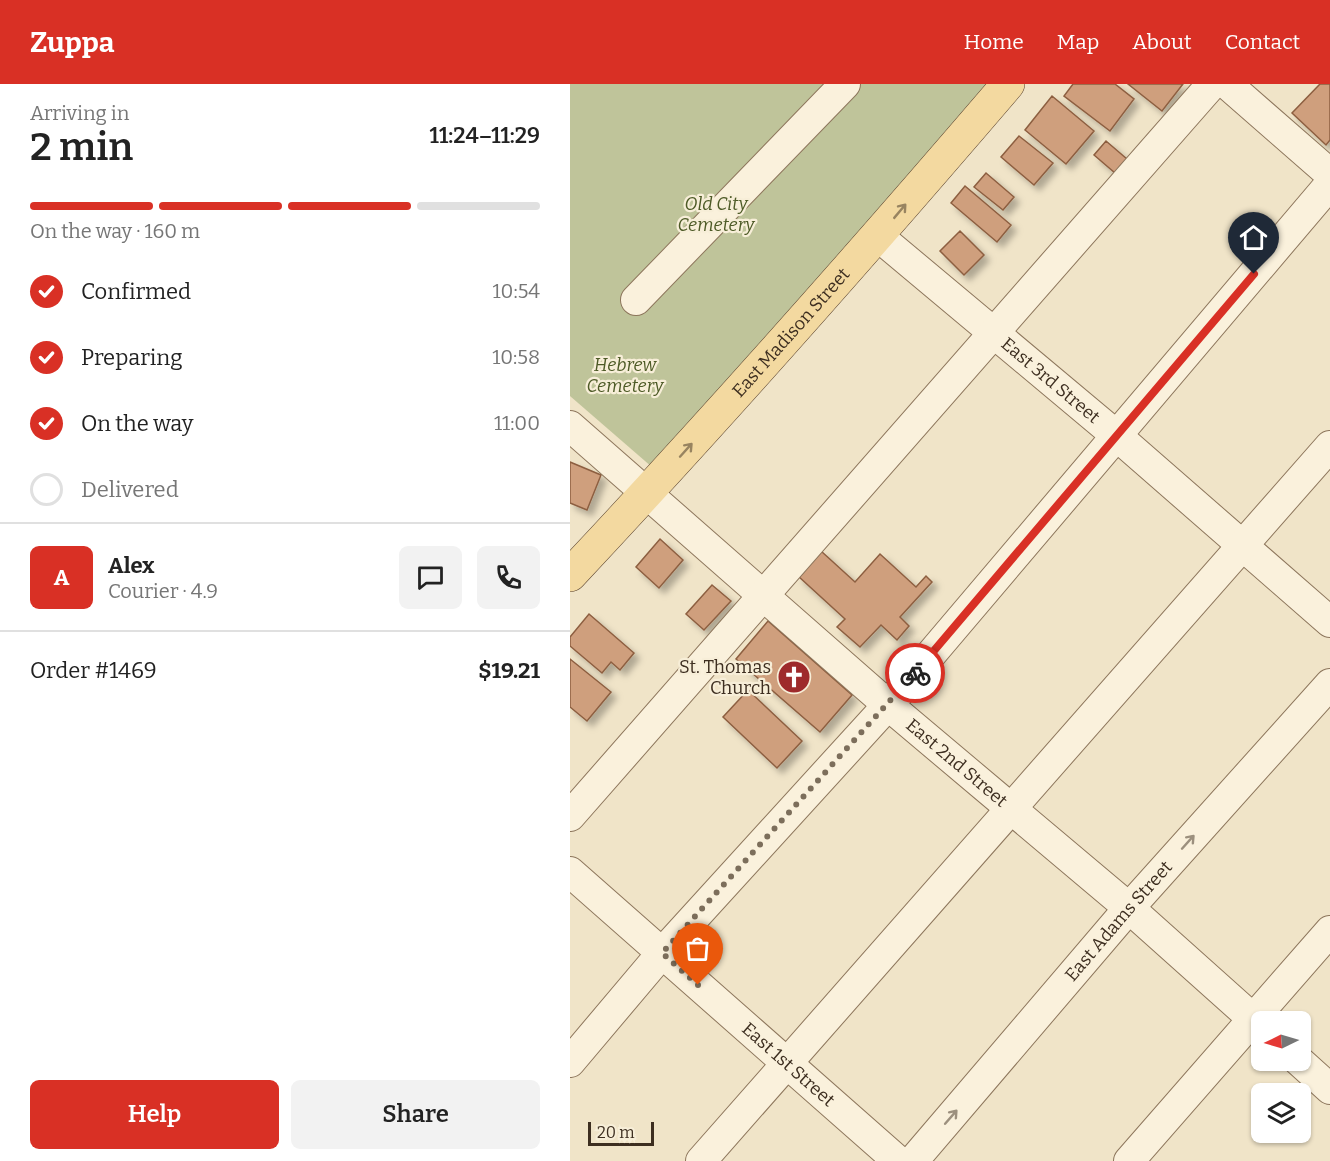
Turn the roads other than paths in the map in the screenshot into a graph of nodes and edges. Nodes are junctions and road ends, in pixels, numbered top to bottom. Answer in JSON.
{"nodes":[{"id":1,"x":845,"y":84,"type":"edge"},
{"id":2,"x":1008,"y":84,"type":"edge"},
{"id":3,"x":1212,"y":84,"type":"edge"},
{"id":4,"x":1227,"y":84,"type":"edge"},
{"id":5,"x":1330,"y":174,"type":"edge"},
{"id":6,"x":1330,"y":184,"type":"edge"},
{"id":7,"x":878,"y":236,"type":"junction"},
{"id":8,"x":636,"y":300,"type":"dead end"},
{"id":9,"x":994,"y":332,"type":"junction"},
{"id":10,"x":570,"y":426,"type":"edge"},
{"id":11,"x":1118,"y":435,"type":"junction"},
{"id":12,"x":1330,"y":446,"type":"edge"},
{"id":13,"x":647,"y":493,"type":"junction"},
{"id":14,"x":1243,"y":546,"type":"junction"},
{"id":15,"x":570,"y":575,"type":"edge"},
{"id":16,"x":764,"y":596,"type":"junction"},
{"id":17,"x":1330,"y":622,"type":"edge"},
{"id":18,"x":1330,"y":684,"type":"edge"},
{"id":19,"x":888,"y":705,"type":"junction"},
{"id":20,"x":1011,"y":808,"type":"junction"},
{"id":21,"x":570,"y":816,"type":"edge"},
{"id":22,"x":570,"y":872,"type":"edge"},
{"id":23,"x":1129,"y":908,"type":"junction"},
{"id":24,"x":1330,"y":931,"type":"edge"},
{"id":25,"x":662,"y":953,"type":"junction"},
{"id":26,"x":1267,"y":1011,"type":"edge"},
{"id":27,"x":1251,"y":1019,"type":"edge"},
{"id":28,"x":1251,"y":1030,"type":"edge"},
{"id":29,"x":570,"y":1062,"type":"edge"},
{"id":30,"x":788,"y":1064,"type":"junction"},
{"id":31,"x":1310,"y":1071,"type":"edge"},
{"id":32,"x":1330,"y":1089,"type":"edge"},
{"id":33,"x":701,"y":1161,"type":"edge"},
{"id":34,"x":898,"y":1161,"type":"edge"},
{"id":35,"x":913,"y":1161,"type":"edge"},
{"id":36,"x":1129,"y":1161,"type":"edge"}],
"edges":[{"from":1,"to":8,"type":"street"},
{"from":7,"to":2,"type":"main road","name":"East Madison Street","one_way":true},
{"from":3,"to":9,"type":"street"},
{"from":4,"to":5,"type":"street"},
{"from":6,"to":11,"type":"street"},
{"from":7,"to":9,"type":"street","name":"East 3rd Street"},
{"from":13,"to":7,"type":"main road","name":"East Madison Street","one_way":true},
{"from":9,"to":11,"type":"street","name":"East 3rd Street"},
{"from":9,"to":16,"type":"street"},
{"from":10,"to":13,"type":"street","name":"East 2nd Street"},
{"from":11,"to":14,"type":"street","name":"East 3rd Street"},
{"from":11,"to":19,"type":"street"},
{"from":12,"to":14,"type":"street"},
{"from":13,"to":15,"type":"main road","name":"East Madison Street"},
{"from":13,"to":16,"type":"street","name":"East 2nd Street"},
{"from":14,"to":17,"type":"street","name":"East 3rd Street"},
{"from":14,"to":20,"type":"street"},
{"from":16,"to":19,"type":"street","name":"East 2nd Street"},
{"from":16,"to":21,"type":"street"},
{"from":23,"to":18,"type":"street","name":"East Adams Street","one_way":true},
{"from":19,"to":20,"type":"street","name":"East 2nd Street"},
{"from":19,"to":25,"type":"street"},
{"from":20,"to":23,"type":"street","name":"East 2nd Street"},
{"from":20,"to":30,"type":"street"},
{"from":22,"to":25,"type":"street","name":"East 1st Street"},
{"from":23,"to":27,"type":"street","name":"East 2nd Street"},
{"from":35,"to":23,"type":"street","name":"East Adams Street","one_way":true},
{"from":24,"to":26,"type":"street"},
{"from":25,"to":29,"type":"street"},
{"from":25,"to":30,"type":"street","name":"East 1st Street"},
{"from":28,"to":36,"type":"street"},
{"from":30,"to":33,"type":"street"},
{"from":30,"to":34,"type":"street","name":"East 1st Street"},
{"from":31,"to":32,"type":"street"}]}
